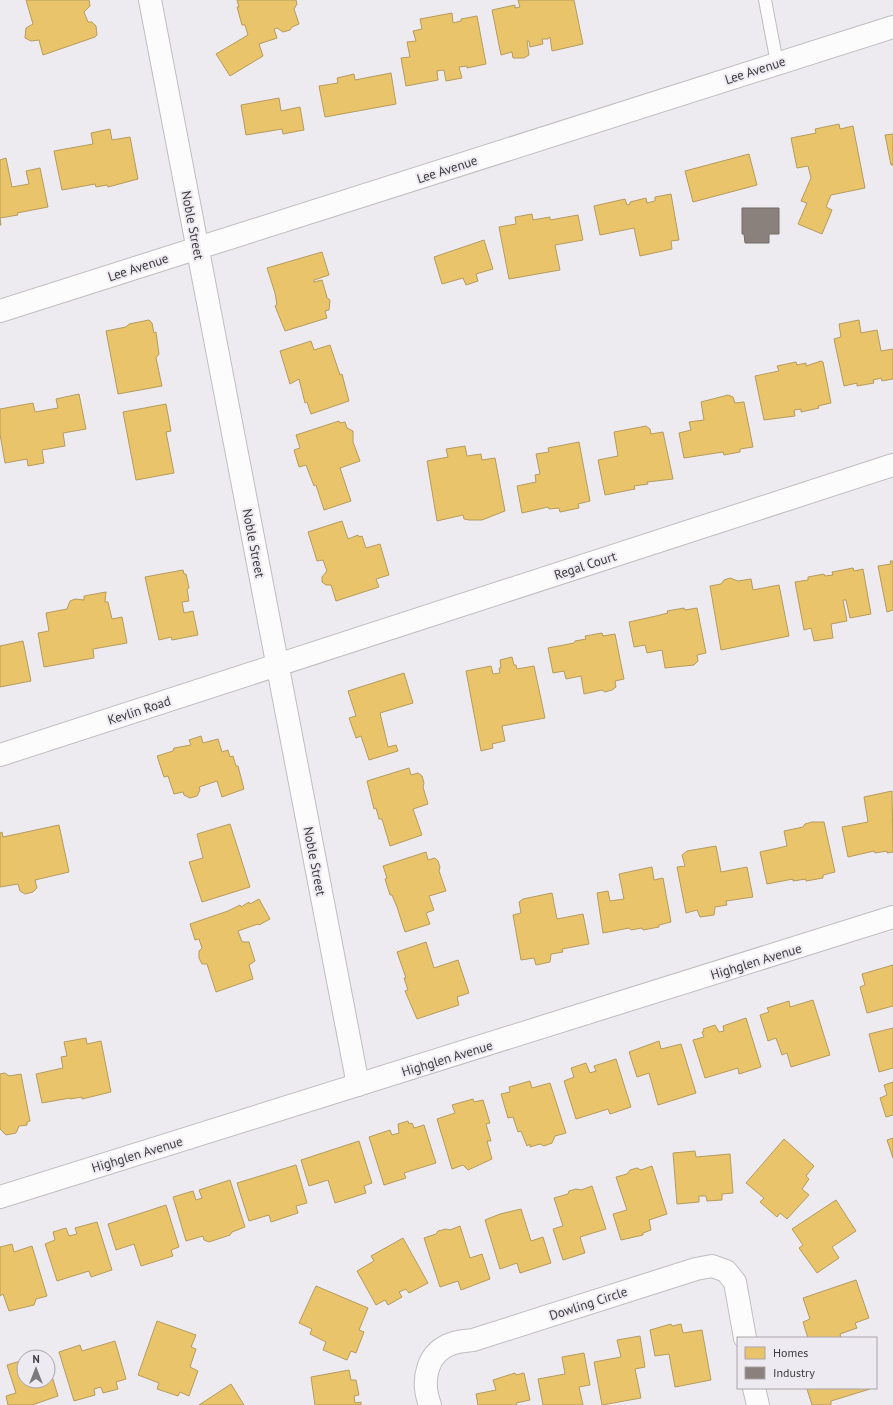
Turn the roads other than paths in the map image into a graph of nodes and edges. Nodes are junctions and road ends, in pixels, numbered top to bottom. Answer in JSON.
{"nodes":[{"id":1,"x":150,"y":0,"type":"edge"},
{"id":2,"x":765,"y":0,"type":"edge"},
{"id":3,"x":893,"y":27,"type":"edge"},
{"id":4,"x":777,"y":63,"type":"junction"},
{"id":5,"x":197,"y":248,"type":"junction"},
{"id":6,"x":0,"y":311,"type":"edge"},
{"id":7,"x":893,"y":465,"type":"edge"},
{"id":8,"x":278,"y":665,"type":"junction"},
{"id":9,"x":0,"y":754,"type":"edge"},
{"id":10,"x":893,"y":917,"type":"edge"},
{"id":11,"x":358,"y":1085,"type":"junction"},
{"id":12,"x":0,"y":1197,"type":"edge"},
{"id":13,"x":745,"y":1337,"type":"edge"},
{"id":14,"x":754,"y":1389,"type":"edge"},
{"id":15,"x":430,"y":1405,"type":"edge"},
{"id":16,"x":758,"y":1405,"type":"edge"}],
"edges":[{"from":1,"to":5,"type":"street","name":"Noble Street"},
{"from":2,"to":4,"type":"lane"},
{"from":3,"to":4,"type":"street","name":"Lee Avenue"},
{"from":4,"to":5,"type":"street","name":"Lee Avenue"},
{"from":5,"to":6,"type":"street","name":"Lee Avenue"},
{"from":5,"to":8,"type":"street","name":"Noble Street"},
{"from":7,"to":8,"type":"street","name":"Regal Court"},
{"from":8,"to":9,"type":"street","name":"Kevlin Road"},
{"from":8,"to":11,"type":"street","name":"Noble Street"},
{"from":10,"to":11,"type":"street","name":"Highglen Avenue"},
{"from":11,"to":12,"type":"street","name":"Highglen Avenue"},
{"from":13,"to":15,"type":"street","name":"Dowling Circle"},
{"from":14,"to":16,"type":"street"}]}
